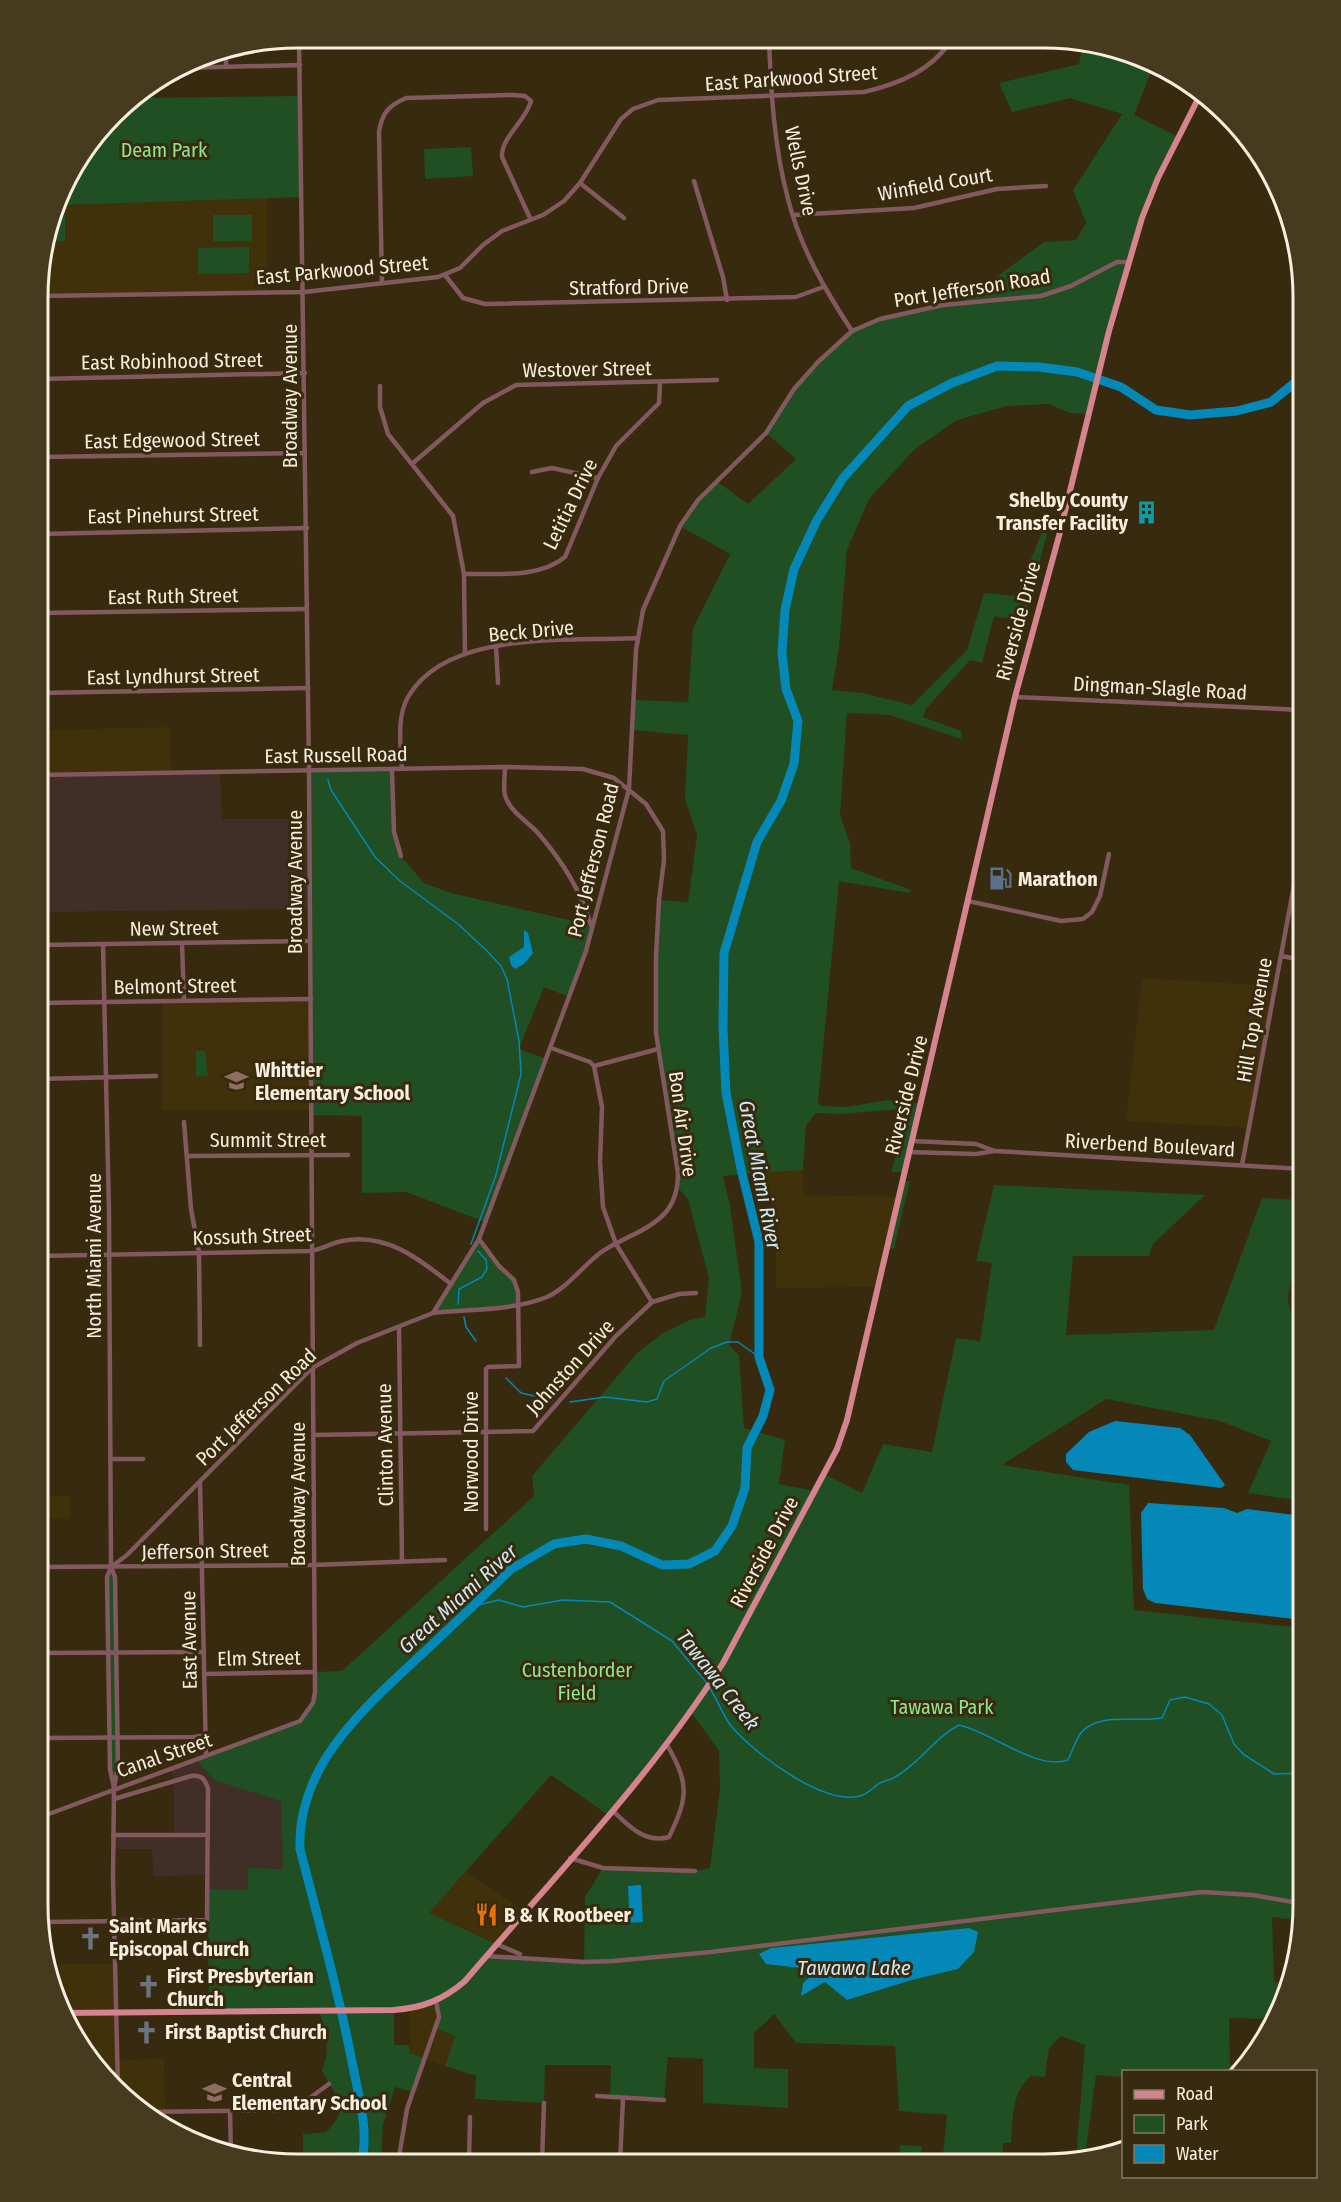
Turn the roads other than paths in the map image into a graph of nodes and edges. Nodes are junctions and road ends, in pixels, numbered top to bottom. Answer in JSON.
{"nodes":[{"id":1,"x":299,"y":48,"type":"edge"},
{"id":2,"x":769,"y":48,"type":"edge"},
{"id":3,"x":943,"y":48,"type":"edge"},
{"id":4,"x":226,"y":58,"type":"edge"},
{"id":5,"x":300,"y":65,"type":"junction"},
{"id":6,"x":226,"y":67,"type":"junction"},
{"id":7,"x":201,"y":68,"type":"edge"},
{"id":8,"x":771,"y":96,"type":"junction"},
{"id":9,"x":1197,"y":100,"type":"edge"},
{"id":10,"x":694,"y":181,"type":"dead end"},
{"id":11,"x":580,"y":183,"type":"junction"},
{"id":12,"x":1046,"y":186,"type":"dead end"},
{"id":13,"x":793,"y":215,"type":"junction"},
{"id":14,"x":530,"y":218,"type":"junction"},
{"id":15,"x":624,"y":218,"type":"dead end"},
{"id":16,"x":1129,"y":262,"type":"junction"},
{"id":17,"x":445,"y":275,"type":"junction"},
{"id":18,"x":382,"y":283,"type":"junction"},
{"id":19,"x":824,"y":287,"type":"junction"},
{"id":20,"x":304,"y":292,"type":"junction"},
{"id":21,"x":48,"y":296,"type":"edge"},
{"id":22,"x":727,"y":300,"type":"junction"},
{"id":23,"x":852,"y":331,"type":"junction"},
{"id":24,"x":305,"y":373,"type":"junction"},
{"id":25,"x":48,"y":379,"type":"edge"},
{"id":26,"x":717,"y":380,"type":"dead end"},
{"id":27,"x":660,"y":382,"type":"junction"},
{"id":28,"x":380,"y":387,"type":"dead end"},
{"id":29,"x":305,"y":453,"type":"junction"},
{"id":30,"x":48,"y":458,"type":"edge"},
{"id":31,"x":413,"y":463,"type":"junction"},
{"id":32,"x":532,"y":472,"type":"dead end"},
{"id":33,"x":598,"y":478,"type":"junction"},
{"id":34,"x":307,"y":528,"type":"junction"},
{"id":35,"x":48,"y":534,"type":"edge"},
{"id":36,"x":464,"y":574,"type":"junction"},
{"id":37,"x":307,"y":609,"type":"junction"},
{"id":38,"x":48,"y":614,"type":"edge"},
{"id":39,"x":638,"y":638,"type":"junction"},
{"id":40,"x":496,"y":646,"type":"junction"},
{"id":41,"x":465,"y":654,"type":"junction"},
{"id":42,"x":498,"y":683,"type":"dead end"},
{"id":43,"x":308,"y":688,"type":"junction"},
{"id":44,"x":48,"y":693,"type":"edge"},
{"id":45,"x":1015,"y":697,"type":"junction"},
{"id":46,"x":1293,"y":710,"type":"edge"},
{"id":47,"x":505,"y":767,"type":"junction"},
{"id":48,"x":309,"y":770,"type":"junction"},
{"id":49,"x":392,"y":770,"type":"junction"},
{"id":50,"x":402,"y":770,"type":"junction"},
{"id":51,"x":48,"y":775,"type":"edge"},
{"id":52,"x":629,"y":789,"type":"junction"},
{"id":53,"x":1109,"y":854,"type":"dead end"},
{"id":54,"x":401,"y":856,"type":"dead end"},
{"id":55,"x":1293,"y":893,"type":"edge"},
{"id":56,"x":1292,"y":899,"type":"joint"},
{"id":57,"x":968,"y":901,"type":"junction"},
{"id":58,"x":591,"y":925,"type":"junction"},
{"id":59,"x":310,"y":941,"type":"junction"},
{"id":60,"x":182,"y":943,"type":"junction"},
{"id":61,"x":103,"y":944,"type":"junction"},
{"id":62,"x":48,"y":945,"type":"edge"},
{"id":63,"x":1281,"y":956,"type":"junction"},
{"id":64,"x":1293,"y":958,"type":"edge"},
{"id":65,"x":311,"y":999,"type":"junction"},
{"id":66,"x":184,"y":1001,"type":"junction"},
{"id":67,"x":105,"y":1002,"type":"junction"},
{"id":68,"x":48,"y":1003,"type":"edge"},
{"id":69,"x":550,"y":1048,"type":"junction"},
{"id":70,"x":658,"y":1049,"type":"junction"},
{"id":71,"x":594,"y":1066,"type":"junction"},
{"id":72,"x":156,"y":1076,"type":"dead end"},
{"id":73,"x":107,"y":1077,"type":"junction"},
{"id":74,"x":48,"y":1079,"type":"edge"},
{"id":75,"x":184,"y":1122,"type":"dead end"},
{"id":76,"x":912,"y":1141,"type":"junction"},
{"id":77,"x":995,"y":1150,"type":"junction"},
{"id":78,"x":909,"y":1152,"type":"junction"},
{"id":79,"x":311,"y":1155,"type":"junction"},
{"id":80,"x":348,"y":1155,"type":"dead end"},
{"id":81,"x":187,"y":1156,"type":"junction"},
{"id":82,"x":1242,"y":1166,"type":"junction"},
{"id":83,"x":1293,"y":1169,"type":"edge"},
{"id":84,"x":479,"y":1239,"type":"junction"},
{"id":85,"x":616,"y":1244,"type":"junction"},
{"id":86,"x":311,"y":1251,"type":"junction"},
{"id":87,"x":199,"y":1252,"type":"junction"},
{"id":88,"x":109,"y":1254,"type":"junction"},
{"id":89,"x":48,"y":1256,"type":"edge"},
{"id":90,"x":451,"y":1284,"type":"junction"},
{"id":91,"x":696,"y":1293,"type":"dead end"},
{"id":92,"x":652,"y":1302,"type":"junction"},
{"id":93,"x":519,"y":1304,"type":"junction"},
{"id":94,"x":433,"y":1313,"type":"junction"},
{"id":95,"x":399,"y":1327,"type":"junction"},
{"id":96,"x":200,"y":1345,"type":"dead end"},
{"id":97,"x":312,"y":1368,"type":"junction"},
{"id":98,"x":486,"y":1432,"type":"junction"},
{"id":99,"x":399,"y":1433,"type":"junction"},
{"id":100,"x":313,"y":1435,"type":"junction"},
{"id":101,"x":110,"y":1459,"type":"junction"},
{"id":102,"x":143,"y":1459,"type":"dead end"},
{"id":103,"x":200,"y":1482,"type":"junction"},
{"id":104,"x":486,"y":1529,"type":"dead end"},
{"id":105,"x":445,"y":1560,"type":"dead end"},
{"id":106,"x":402,"y":1562,"type":"junction"},
{"id":107,"x":202,"y":1565,"type":"junction"},
{"id":108,"x":313,"y":1565,"type":"junction"},
{"id":109,"x":48,"y":1567,"type":"edge"},
{"id":110,"x":111,"y":1567,"type":"junction"},
{"id":111,"x":108,"y":1652,"type":"junction"},
{"id":112,"x":116,"y":1652,"type":"junction"},
{"id":113,"x":204,"y":1652,"type":"junction"},
{"id":114,"x":48,"y":1653,"type":"edge"},
{"id":115,"x":315,"y":1672,"type":"junction"},
{"id":116,"x":204,"y":1674,"type":"junction"},
{"id":117,"x":300,"y":1721,"type":"joint"},
{"id":118,"x":206,"y":1735,"type":"junction"},
{"id":119,"x":110,"y":1737,"type":"junction"},
{"id":120,"x":118,"y":1737,"type":"junction"},
{"id":121,"x":48,"y":1738,"type":"edge"},
{"id":122,"x":666,"y":1743,"type":"junction"},
{"id":123,"x":206,"y":1756,"type":"junction"},
{"id":124,"x":114,"y":1788,"type":"junction"},
{"id":125,"x":114,"y":1799,"type":"junction"},
{"id":126,"x":613,"y":1810,"type":"junction"},
{"id":127,"x":48,"y":1814,"type":"edge"},
{"id":128,"x":113,"y":1835,"type":"junction"},
{"id":129,"x":207,"y":1835,"type":"junction"},
{"id":130,"x":570,"y":1858,"type":"junction"},
{"id":131,"x":695,"y":1871,"type":"dead end"},
{"id":132,"x":1293,"y":1902,"type":"edge"},
{"id":133,"x":49,"y":1922,"type":"edge"},
{"id":134,"x":115,"y":1922,"type":"junction"},
{"id":135,"x":496,"y":1944,"type":"junction"},
{"id":136,"x":486,"y":1956,"type":"junction"},
{"id":137,"x":525,"y":1956,"type":"junction"},
{"id":138,"x":436,"y":2001,"type":"junction"},
{"id":139,"x":73,"y":2013,"type":"edge"},
{"id":140,"x":116,"y":2013,"type":"junction"},
{"id":141,"x":118,"y":2077,"type":"edge"},
{"id":142,"x":329,"y":2084,"type":"dead end"},
{"id":143,"x":597,"y":2096,"type":"dead end"},
{"id":144,"x":623,"y":2098,"type":"junction"},
{"id":145,"x":664,"y":2100,"type":"dead end"},
{"id":146,"x":544,"y":2103,"type":"dead end"},
{"id":147,"x":159,"y":2112,"type":"edge"},
{"id":148,"x":230,"y":2112,"type":"junction"},
{"id":149,"x":470,"y":2117,"type":"dead end"},
{"id":150,"x":231,"y":2145,"type":"edge"},
{"id":151,"x":400,"y":2154,"type":"edge"},
{"id":152,"x":469,"y":2154,"type":"edge"},
{"id":153,"x":542,"y":2154,"type":"edge"},
{"id":154,"x":620,"y":2154,"type":"edge"}],
"edges":[{"from":1,"to":5,"type":"street","name":"Broadway Avenue"},
{"from":2,"to":8,"type":"street","name":"Wells Drive"},
{"from":3,"to":8,"type":"street","name":"East Parkwood Street"},
{"from":4,"to":6,"type":"street"},
{"from":5,"to":6,"type":"street"},
{"from":5,"to":20,"type":"street","name":"Broadway Avenue"},
{"from":6,"to":7,"type":"street"},
{"from":8,"to":11,"type":"street","name":"East Parkwood Street"},
{"from":8,"to":13,"type":"street","name":"Wells Drive"},
{"from":9,"to":16,"type":"main road","name":"Riverside Drive"},
{"from":10,"to":22,"type":"street"},
{"from":11,"to":14,"type":"street","name":"East Parkwood Street"},
{"from":11,"to":15,"type":"street"},
{"from":12,"to":13,"type":"street","name":"Winfield Court"},
{"from":13,"to":19,"type":"street","name":"Wells Drive"},
{"from":14,"to":17,"type":"street","name":"East Parkwood Street"},
{"from":14,"to":18,"type":"street"},
{"from":16,"to":23,"type":"street","name":"Port Jefferson Road"},
{"from":16,"to":45,"type":"main road","name":"Riverside Drive"},
{"from":17,"to":18,"type":"street","name":"East Parkwood Street"},
{"from":17,"to":22,"type":"street","name":"Stratford Drive"},
{"from":18,"to":20,"type":"street","name":"East Parkwood Street"},
{"from":19,"to":22,"type":"street","name":"Stratford Drive"},
{"from":19,"to":23,"type":"street","name":"Wells Drive"},
{"from":20,"to":21,"type":"street","name":"East Parkwood Street"},
{"from":20,"to":24,"type":"street","name":"Broadway Avenue"},
{"from":23,"to":39,"type":"street","name":"Port Jefferson Road"},
{"from":24,"to":25,"type":"street","name":"East Robinhood Street"},
{"from":24,"to":29,"type":"street","name":"Broadway Avenue"},
{"from":26,"to":27,"type":"street","name":"Westover Street"},
{"from":27,"to":31,"type":"street","name":"Westover Street"},
{"from":27,"to":33,"type":"street","name":"Letitia Drive"},
{"from":28,"to":31,"type":"street"},
{"from":29,"to":30,"type":"street","name":"East Edgewood Street"},
{"from":29,"to":34,"type":"street","name":"Broadway Avenue"},
{"from":31,"to":36,"type":"street"},
{"from":32,"to":33,"type":"street"},
{"from":33,"to":36,"type":"street","name":"Letitia Drive"},
{"from":34,"to":35,"type":"street","name":"East Pinehurst Street"},
{"from":34,"to":37,"type":"street","name":"Broadway Avenue"},
{"from":36,"to":41,"type":"street"},
{"from":37,"to":38,"type":"street","name":"East Ruth Street"},
{"from":37,"to":43,"type":"street","name":"Broadway Avenue"},
{"from":39,"to":40,"type":"street","name":"Beck Drive"},
{"from":39,"to":52,"type":"street","name":"Port Jefferson Road"},
{"from":40,"to":41,"type":"street","name":"Beck Drive"},
{"from":40,"to":42,"type":"street"},
{"from":41,"to":50,"type":"street","name":"Beck Drive"},
{"from":43,"to":44,"type":"street","name":"East Lyndhurst Street"},
{"from":43,"to":48,"type":"street","name":"Broadway Avenue"},
{"from":45,"to":46,"type":"street","name":"Dingman-Slagle Road"},
{"from":45,"to":57,"type":"main road","name":"Riverside Drive"},
{"from":47,"to":50,"type":"street","name":"East Russell Road"},
{"from":47,"to":52,"type":"street","name":"East Russell Road"},
{"from":47,"to":58,"type":"street"},
{"from":48,"to":49,"type":"street","name":"East Russell Road"},
{"from":48,"to":51,"type":"street","name":"East Russell Road"},
{"from":48,"to":59,"type":"street","name":"Broadway Avenue"},
{"from":49,"to":50,"type":"street","name":"East Russell Road"},
{"from":49,"to":54,"type":"street"},
{"from":52,"to":58,"type":"street","name":"Port Jefferson Road"},
{"from":52,"to":70,"type":"street","name":"Bon Air Drive"},
{"from":53,"to":57,"type":"street"},
{"from":55,"to":56,"type":"street","name":"Hill Top Avenue"},
{"from":56,"to":63,"type":"street","name":"Hill Top Avenue"},
{"from":57,"to":76,"type":"main road","name":"Riverside Drive"},
{"from":58,"to":69,"type":"street","name":"Port Jefferson Road"},
{"from":59,"to":60,"type":"street","name":"New Street"},
{"from":59,"to":65,"type":"street","name":"Broadway Avenue"},
{"from":60,"to":61,"type":"street","name":"New Street"},
{"from":60,"to":66,"type":"street"},
{"from":61,"to":62,"type":"street","name":"New Street"},
{"from":61,"to":67,"type":"street","name":"North Miami Avenue"},
{"from":63,"to":64,"type":"street"},
{"from":63,"to":82,"type":"street","name":"Hill Top Avenue"},
{"from":65,"to":66,"type":"street","name":"Belmont Street"},
{"from":65,"to":79,"type":"street","name":"Broadway Avenue"},
{"from":66,"to":67,"type":"street","name":"Belmont Street"},
{"from":67,"to":68,"type":"street","name":"Belmont Street"},
{"from":67,"to":73,"type":"street","name":"North Miami Avenue"},
{"from":69,"to":71,"type":"street"},
{"from":69,"to":84,"type":"street","name":"Port Jefferson Road"},
{"from":70,"to":71,"type":"street"},
{"from":70,"to":85,"type":"street","name":"Bon Air Drive"},
{"from":71,"to":85,"type":"street"},
{"from":72,"to":73,"type":"street"},
{"from":73,"to":74,"type":"street"},
{"from":73,"to":88,"type":"street","name":"North Miami Avenue"},
{"from":75,"to":81,"type":"street"},
{"from":76,"to":77,"type":"street"},
{"from":76,"to":78,"type":"main road","name":"Riverside Drive"},
{"from":77,"to":78,"type":"street"},
{"from":77,"to":82,"type":"street","name":"Riverbend Boulevard"},
{"from":78,"to":122,"type":"main road","name":"Riverside Drive"},
{"from":79,"to":80,"type":"street","name":"Summit Street"},
{"from":79,"to":81,"type":"street","name":"Summit Street"},
{"from":79,"to":86,"type":"street","name":"Broadway Avenue"},
{"from":81,"to":87,"type":"street"},
{"from":82,"to":83,"type":"street","name":"Riverbend Boulevard"},
{"from":84,"to":90,"type":"street","name":"Port Jefferson Road"},
{"from":84,"to":93,"type":"street","name":"Norwood Drive"},
{"from":85,"to":92,"type":"street"},
{"from":85,"to":93,"type":"street","name":"Bon Air Drive"},
{"from":86,"to":87,"type":"street","name":"Kossuth Street"},
{"from":86,"to":90,"type":"street","name":"Kossuth Street"},
{"from":86,"to":97,"type":"street","name":"Broadway Avenue"},
{"from":87,"to":88,"type":"street","name":"Kossuth Street"},
{"from":87,"to":96,"type":"street"},
{"from":88,"to":89,"type":"street","name":"Kossuth Street"},
{"from":88,"to":101,"type":"street","name":"North Miami Avenue"},
{"from":90,"to":94,"type":"street","name":"Port Jefferson Road"},
{"from":91,"to":92,"type":"street","name":"Johnston Drive"},
{"from":92,"to":98,"type":"street","name":"Johnston Drive"},
{"from":93,"to":94,"type":"street","name":"Bon Air Drive"},
{"from":93,"to":98,"type":"street","name":"Norwood Drive"},
{"from":94,"to":95,"type":"street","name":"Port Jefferson Road"},
{"from":95,"to":97,"type":"street","name":"Port Jefferson Road"},
{"from":95,"to":99,"type":"street","name":"Clinton Avenue"},
{"from":97,"to":100,"type":"street","name":"Broadway Avenue"},
{"from":97,"to":103,"type":"street","name":"Port Jefferson Road"},
{"from":98,"to":99,"type":"street","name":"Johnston Drive"},
{"from":98,"to":104,"type":"street","name":"Norwood Drive"},
{"from":99,"to":100,"type":"street","name":"Johnston Drive"},
{"from":99,"to":106,"type":"street","name":"Clinton Avenue"},
{"from":100,"to":108,"type":"street","name":"Broadway Avenue"},
{"from":101,"to":102,"type":"street"},
{"from":101,"to":110,"type":"street","name":"North Miami Avenue"},
{"from":103,"to":107,"type":"street","name":"East Avenue"},
{"from":103,"to":110,"type":"street","name":"Port Jefferson Road"},
{"from":105,"to":106,"type":"street","name":"Jefferson Street"},
{"from":106,"to":108,"type":"street","name":"Jefferson Street"},
{"from":107,"to":108,"type":"street","name":"Jefferson Street"},
{"from":107,"to":110,"type":"street","name":"Jefferson Street"},
{"from":107,"to":113,"type":"street","name":"East Avenue"},
{"from":108,"to":115,"type":"street","name":"Broadway Avenue"},
{"from":109,"to":110,"type":"street","name":"Jefferson Street"},
{"from":110,"to":111,"type":"street","name":"North Miami Avenue"},
{"from":110,"to":112,"type":"street","name":"North Miami Avenue"},
{"from":111,"to":112,"type":"street"},
{"from":111,"to":114,"type":"street"},
{"from":111,"to":119,"type":"street","name":"North Miami Avenue"},
{"from":112,"to":113,"type":"street"},
{"from":112,"to":120,"type":"street","name":"North Miami Avenue"},
{"from":113,"to":116,"type":"street","name":"East Avenue"},
{"from":115,"to":116,"type":"street","name":"Elm Street"},
{"from":115,"to":117,"type":"street","name":"Broadway Avenue"},
{"from":116,"to":118,"type":"street","name":"East Avenue"},
{"from":117,"to":123,"type":"street","name":"Canal Street"},
{"from":118,"to":120,"type":"street"},
{"from":118,"to":123,"type":"street","name":"East Avenue"},
{"from":119,"to":120,"type":"street"},
{"from":119,"to":121,"type":"street"},
{"from":119,"to":124,"type":"street","name":"North Miami Avenue"},
{"from":120,"to":124,"type":"street","name":"North Miami Avenue"},
{"from":122,"to":126,"type":"main road","name":"Riverside Drive"},
{"from":122,"to":126,"type":"street"},
{"from":123,"to":124,"type":"street","name":"Canal Street"},
{"from":124,"to":125,"type":"street","name":"North Miami Avenue"},
{"from":124,"to":127,"type":"street","name":"Canal Street"},
{"from":125,"to":128,"type":"street","name":"North Miami Avenue"},
{"from":125,"to":129,"type":"street"},
{"from":126,"to":130,"type":"main road","name":"Riverside Drive"},
{"from":128,"to":129,"type":"street"},
{"from":128,"to":134,"type":"street","name":"North Miami Avenue"},
{"from":129,"to":134,"type":"street"},
{"from":130,"to":131,"type":"street"},
{"from":130,"to":135,"type":"main road","name":"Riverside Drive"},
{"from":132,"to":137,"type":"street"},
{"from":133,"to":134,"type":"street"},
{"from":134,"to":140,"type":"street","name":"North Miami Avenue"},
{"from":135,"to":136,"type":"main road","name":"Riverside Drive"},
{"from":135,"to":137,"type":"street"},
{"from":136,"to":137,"type":"street"},
{"from":136,"to":138,"type":"main road","name":"Riverside Drive"},
{"from":138,"to":140,"type":"main road","name":"Riverside Drive"},
{"from":138,"to":151,"type":"street"},
{"from":139,"to":140,"type":"main road","name":"Riverside Drive"},
{"from":140,"to":141,"type":"street","name":"North Miami Avenue"},
{"from":142,"to":148,"type":"street"},
{"from":143,"to":144,"type":"street"},
{"from":144,"to":145,"type":"street"},
{"from":144,"to":154,"type":"street"},
{"from":146,"to":153,"type":"street"},
{"from":147,"to":148,"type":"street"},
{"from":148,"to":150,"type":"street"},
{"from":149,"to":152,"type":"street"}]}
